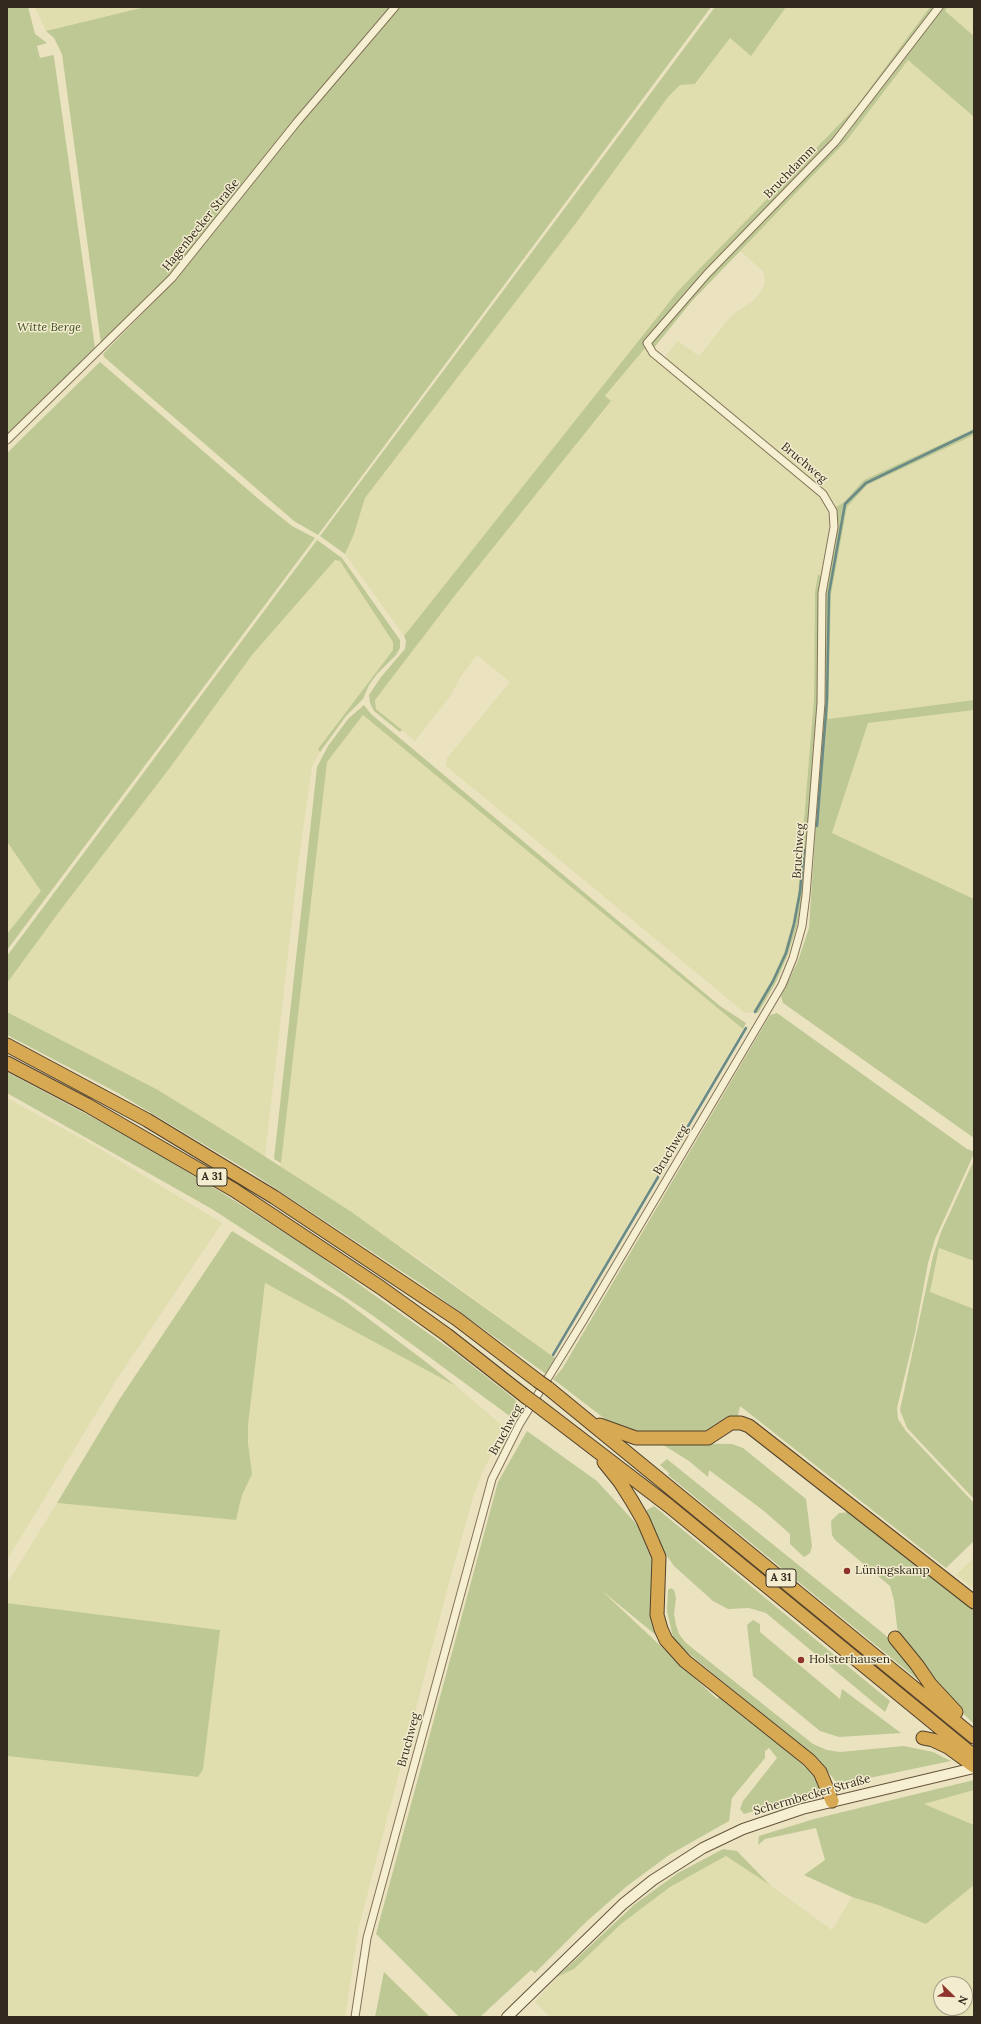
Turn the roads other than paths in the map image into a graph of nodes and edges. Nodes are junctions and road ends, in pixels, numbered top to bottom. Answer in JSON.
{"nodes":[{"id":1,"x":395,"y":7,"type":"edge"},
{"id":2,"x":939,"y":7,"type":"edge"},
{"id":3,"x":647,"y":343,"type":"joint"},
{"id":4,"x":7,"y":440,"type":"edge"},
{"id":5,"x":7,"y":1045,"type":"edge"},
{"id":6,"x":7,"y":1063,"type":"edge"},
{"id":7,"x":587,"y":1420,"type":"junction"},
{"id":8,"x":587,"y":1443,"type":"junction"},
{"id":9,"x":974,"y":1602,"type":"edge"},
{"id":10,"x":895,"y":1638,"type":"dead end"},
{"id":11,"x":974,"y":1728,"type":"edge"},
{"id":12,"x":974,"y":1737,"type":"edge"},
{"id":13,"x":923,"y":1738,"type":"dead end"},
{"id":14,"x":974,"y":1756,"type":"edge"},
{"id":15,"x":974,"y":1767,"type":"edge"},
{"id":16,"x":832,"y":1801,"type":"junction"},
{"id":17,"x":354,"y":2017,"type":"edge"},
{"id":18,"x":507,"y":2017,"type":"edge"}],
"edges":[{"from":1,"to":4,"type":"street","name":"Hagenbecker Straße"},
{"from":2,"to":3,"type":"street","name":"Bruchdamm"},
{"from":3,"to":17,"type":"street","name":"Bruchweg"},
{"from":5,"to":7,"type":"highway","number":"A 31"},
{"from":6,"to":8,"type":"highway","number":"A 31","bridge":true},
{"from":7,"to":9,"type":"highway"},
{"from":7,"to":12,"type":"highway","number":"A 31"},
{"from":8,"to":14,"type":"highway","number":"A 31"},
{"from":8,"to":16,"type":"highway"},
{"from":10,"to":11,"type":"highway"},
{"from":13,"to":15,"type":"highway"},
{"from":15,"to":16,"type":"main road","name":"Schermbecker Straße"},
{"from":16,"to":18,"type":"main road","name":"Schermbecker Straße"}]}
